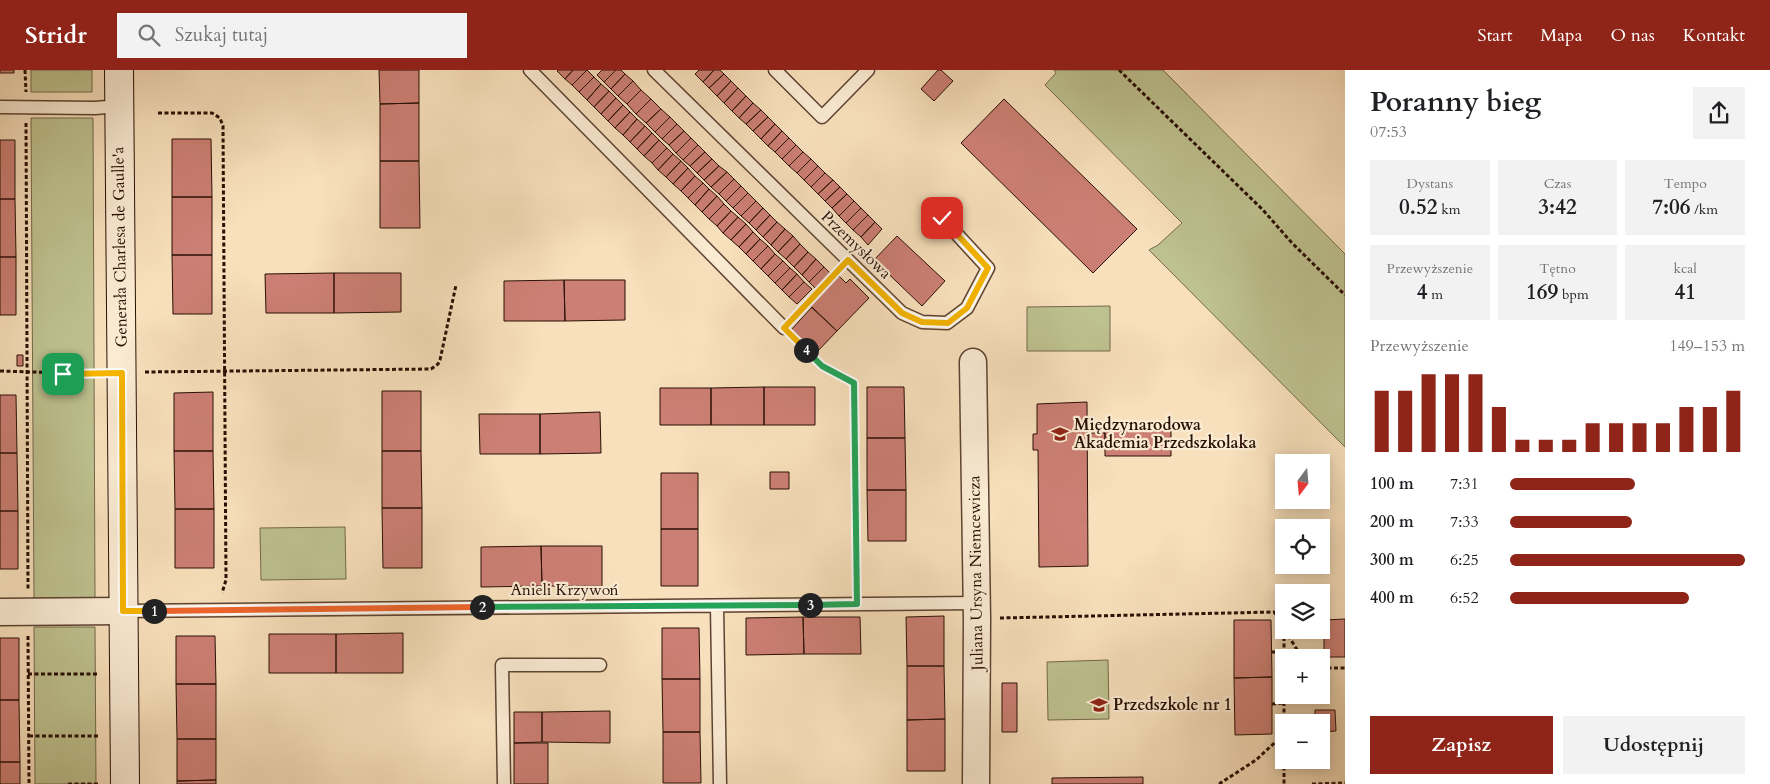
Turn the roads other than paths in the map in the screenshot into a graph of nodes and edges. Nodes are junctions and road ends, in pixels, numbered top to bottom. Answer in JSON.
{"nodes":[{"id":1,"x":119,"y":70,"type":"edge"},
{"id":2,"x":530,"y":70,"type":"edge"},
{"id":3,"x":654,"y":70,"type":"edge"},
{"id":4,"x":775,"y":70,"type":"edge"},
{"id":5,"x":868,"y":70,"type":"edge"},
{"id":6,"x":119,"y":106,"type":"junction"},
{"id":7,"x":0,"y":107,"type":"edge"},
{"id":8,"x":942,"y":218,"type":"dead end"},
{"id":9,"x":784,"y":328,"type":"road end"},
{"id":10,"x":973,"y":362,"type":"dead end"},
{"id":11,"x":717,"y":606,"type":"junction"},
{"id":12,"x":123,"y":611,"type":"junction"},
{"id":13,"x":977,"y":611,"type":"junction"},
{"id":14,"x":0,"y":612,"type":"edge"},
{"id":15,"x":600,"y":664,"type":"dead end"},
{"id":16,"x":119,"y":783,"type":"edge"},
{"id":17,"x":504,"y":784,"type":"edge"},
{"id":18,"x":720,"y":784,"type":"edge"},
{"id":19,"x":976,"y":784,"type":"edge"}],
"edges":[{"from":1,"to":6,"type":"main road","name":"Generała Charlesa de Gaulle'a"},
{"from":2,"to":9,"type":"lane"},
{"from":3,"to":8,"type":"lane","name":"Przemysłowa"},
{"from":4,"to":5,"type":"lane"},
{"from":6,"to":7,"type":"lane"},
{"from":6,"to":12,"type":"main road","name":"Generała Charlesa de Gaulle'a"},
{"from":10,"to":13,"type":"street","name":"Juliana Ursyna Niemcewicza"},
{"from":11,"to":12,"type":"lane","name":"Anieli Krzywoń"},
{"from":11,"to":13,"type":"lane","name":"Anieli Krzywoń"},
{"from":11,"to":18,"type":"lane"},
{"from":12,"to":14,"type":"street"},
{"from":12,"to":16,"type":"main road","name":"Generała Charlesa de Gaulle'a"},
{"from":13,"to":19,"type":"street","name":"Juliana Ursyna Niemcewicza"},
{"from":15,"to":17,"type":"lane"}]}
